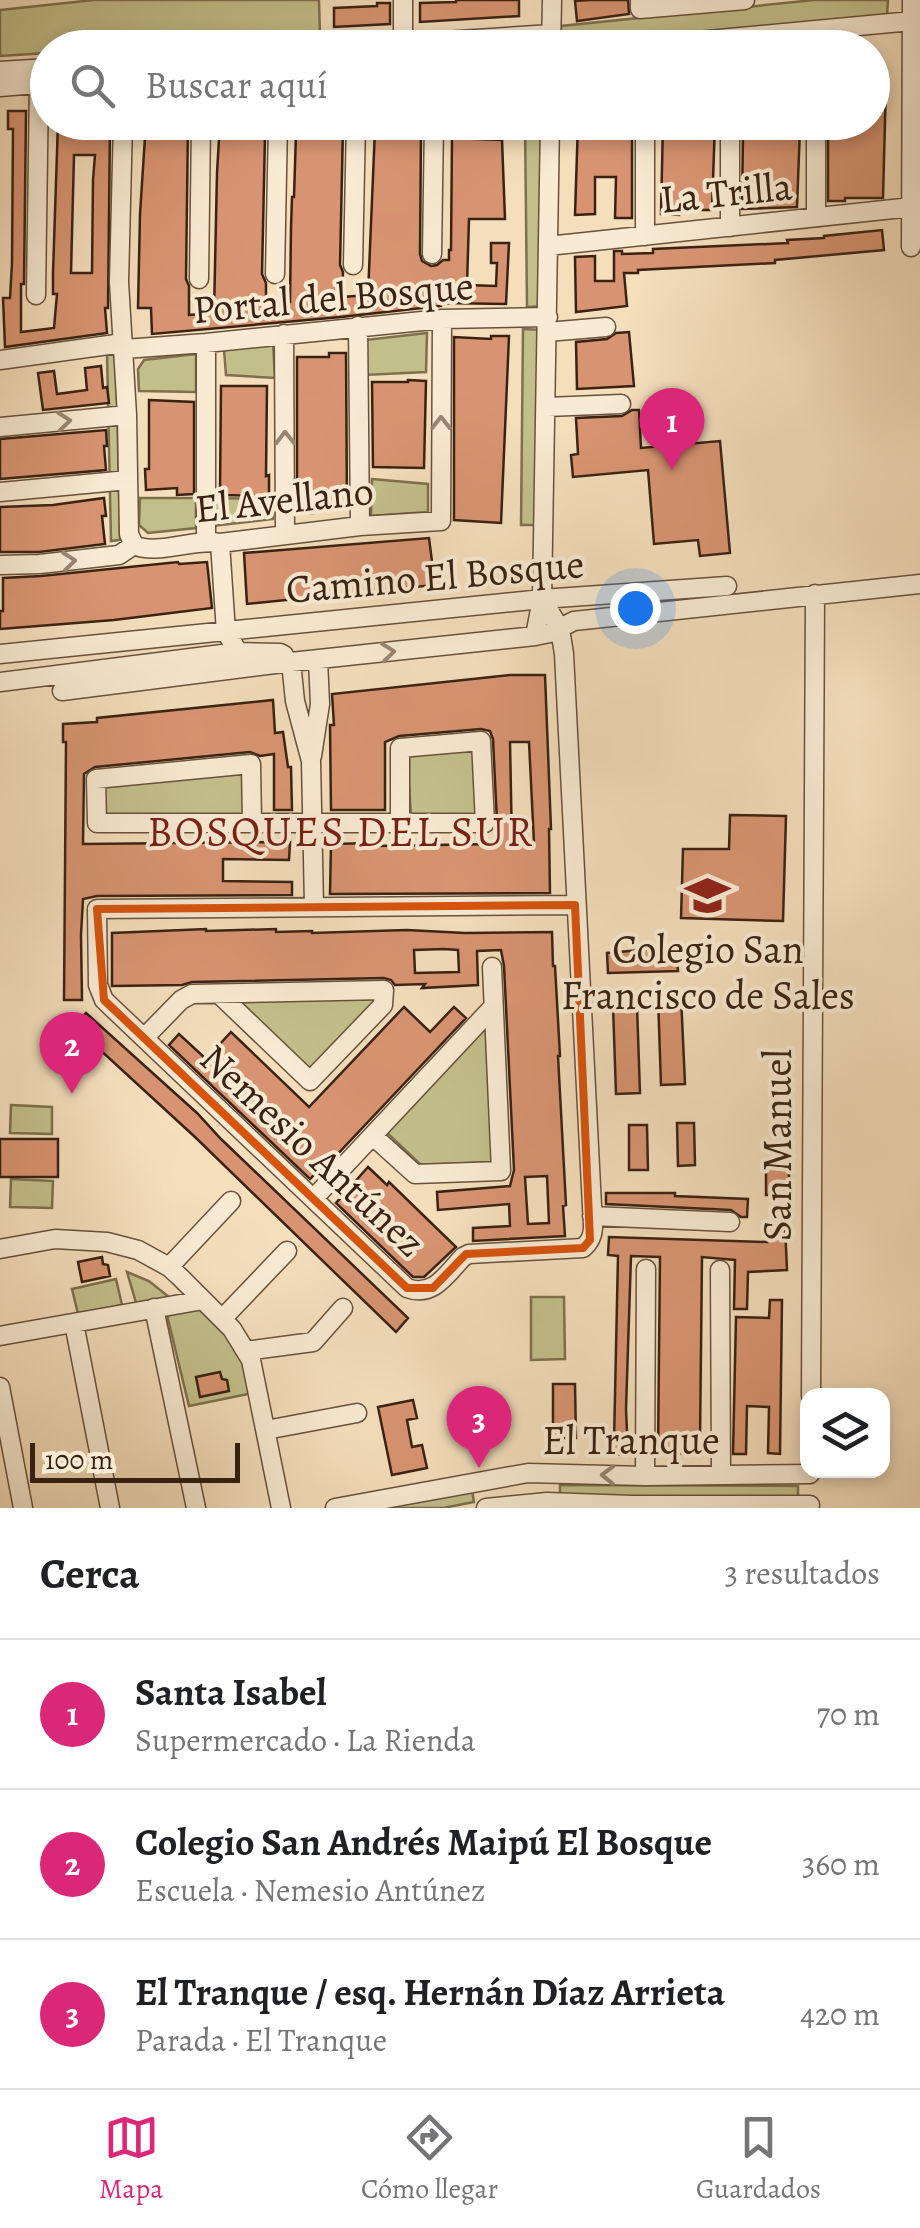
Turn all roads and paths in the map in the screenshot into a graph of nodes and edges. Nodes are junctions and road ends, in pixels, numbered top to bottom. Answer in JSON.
{"nodes":[{"id":1,"x":402,"y":0,"type":"edge"},
{"id":2,"x":552,"y":0,"type":"edge"},
{"id":3,"x":746,"y":0,"type":"edge"},
{"id":4,"x":912,"y":0,"type":"edge"},
{"id":5,"x":640,"y":5,"type":"edge"},
{"id":6,"x":912,"y":21,"type":"junction"},
{"id":7,"x":402,"y":30,"type":"edge"},
{"id":8,"x":551,"y":30,"type":"edge"},
{"id":9,"x":864,"y":30,"type":"edge"},
{"id":10,"x":0,"y":71,"type":"edge"},
{"id":11,"x":30,"y":76,"type":"edge"},
{"id":12,"x":30,"y":81,"type":"edge"},
{"id":13,"x":0,"y":87,"type":"edge"},
{"id":14,"x":42,"y":140,"type":"edge"},
{"id":15,"x":123,"y":140,"type":"edge"},
{"id":16,"x":202,"y":140,"type":"edge"},
{"id":17,"x":278,"y":140,"type":"edge"},
{"id":18,"x":355,"y":140,"type":"edge"},
{"id":19,"x":434,"y":140,"type":"edge"},
{"id":20,"x":550,"y":140,"type":"edge"},
{"id":21,"x":646,"y":140,"type":"edge"},
{"id":22,"x":730,"y":140,"type":"edge"},
{"id":23,"x":816,"y":140,"type":"edge"},
{"id":24,"x":912,"y":207,"type":"junction"},
{"id":25,"x":816,"y":218,"type":"junction"},
{"id":26,"x":730,"y":227,"type":"junction"},
{"id":27,"x":645,"y":236,"type":"junction"},
{"id":28,"x":548,"y":246,"type":"junction"},
{"id":29,"x":911,"y":248,"type":"dead end"},
{"id":30,"x":432,"y":254,"type":"dead end"},
{"id":31,"x":352,"y":265,"type":"dead end"},
{"id":32,"x":275,"y":274,"type":"dead end"},
{"id":33,"x":199,"y":279,"type":"dead end"},
{"id":34,"x":36,"y":295,"type":"dead end"},
{"id":35,"x":442,"y":319,"type":"junction"},
{"id":36,"x":548,"y":324,"type":"junction"},
{"id":37,"x":358,"y":326,"type":"junction"},
{"id":38,"x":606,"y":326,"type":"dead end"},
{"id":39,"x":284,"y":334,"type":"junction"},
{"id":40,"x":206,"y":343,"type":"junction"},
{"id":41,"x":123,"y":346,"type":"junction"},
{"id":42,"x":0,"y":360,"type":"edge"},
{"id":43,"x":621,"y":404,"type":"dead end"},
{"id":44,"x":547,"y":407,"type":"junction"},
{"id":45,"x":128,"y":415,"type":"junction"},
{"id":46,"x":0,"y":427,"type":"edge"},
{"id":47,"x":128,"y":480,"type":"junction"},
{"id":48,"x":0,"y":492,"type":"edge"},
{"id":49,"x":360,"y":526,"type":"junction"},
{"id":50,"x":286,"y":535,"type":"junction"},
{"id":51,"x":213,"y":542,"type":"junction"},
{"id":52,"x":134,"y":545,"type":"junction"},
{"id":53,"x":0,"y":565,"type":"edge"},
{"id":54,"x":920,"y":584,"type":"edge"},
{"id":55,"x":727,"y":586,"type":"dead end"},
{"id":56,"x":651,"y":591,"type":"junction"},
{"id":57,"x":816,"y":594,"type":"junction"},
{"id":58,"x":542,"y":599,"type":"junction"},
{"id":59,"x":686,"y":608,"type":"junction"},
{"id":60,"x":560,"y":629,"type":"junction"},
{"id":61,"x":226,"y":632,"type":"junction"},
{"id":62,"x":535,"y":636,"type":"junction"},
{"id":63,"x":238,"y":652,"type":"junction"},
{"id":64,"x":0,"y":654,"type":"edge"},
{"id":65,"x":318,"y":660,"type":"junction"},
{"id":66,"x":291,"y":662,"type":"junction"},
{"id":67,"x":0,"y":682,"type":"edge"},
{"id":68,"x":62,"y":691,"type":"dead end"},
{"id":69,"x":311,"y":761,"type":"junction"},
{"id":70,"x":252,"y":822,"type":"junction"},
{"id":71,"x":311,"y":822,"type":"junction"},
{"id":72,"x":400,"y":823,"type":"junction"},
{"id":73,"x":575,"y":905,"type":"junction"},
{"id":74,"x":314,"y":906,"type":"junction"},
{"id":75,"x":492,"y":967,"type":"dead end"},
{"id":76,"x":219,"y":994,"type":"junction"},
{"id":77,"x":493,"y":1007,"type":"junction"},
{"id":78,"x":144,"y":1038,"type":"junction"},
{"id":79,"x":373,"y":1136,"type":"junction"},
{"id":80,"x":314,"y":1198,"type":"junction"},
{"id":81,"x":230,"y":1200,"type":"dead end"},
{"id":82,"x":592,"y":1216,"type":"junction"},
{"id":83,"x":730,"y":1222,"type":"dead end"},
{"id":84,"x":0,"y":1248,"type":"edge"},
{"id":85,"x":287,"y":1251,"type":"dead end"},
{"id":86,"x":169,"y":1267,"type":"junction"},
{"id":87,"x":646,"y":1270,"type":"dead end"},
{"id":88,"x":720,"y":1270,"type":"dead end"},
{"id":89,"x":203,"y":1300,"type":"junction"},
{"id":90,"x":154,"y":1308,"type":"junction"},
{"id":91,"x":343,"y":1308,"type":"dead end"},
{"id":92,"x":222,"y":1319,"type":"junction"},
{"id":93,"x":74,"y":1323,"type":"junction"},
{"id":94,"x":0,"y":1336,"type":"edge"},
{"id":95,"x":246,"y":1351,"type":"junction"},
{"id":96,"x":0,"y":1387,"type":"edge"},
{"id":97,"x":811,"y":1388,"type":"edge"},
{"id":98,"x":357,"y":1413,"type":"dead end"},
{"id":99,"x":266,"y":1430,"type":"junction"},
{"id":100,"x":800,"y":1472,"type":"edge"},
{"id":101,"x":542,"y":1474,"type":"junction"},
{"id":102,"x":644,"y":1476,"type":"junction"},
{"id":103,"x":720,"y":1476,"type":"junction"},
{"id":104,"x":810,"y":1478,"type":"edge"},
{"id":105,"x":478,"y":1482,"type":"junction"},
{"id":106,"x":548,"y":1505,"type":"edge"},
{"id":107,"x":633,"y":1506,"type":"edge"},
{"id":108,"x":810,"y":1506,"type":"edge"},
{"id":109,"x":22,"y":1508,"type":"edge"},
{"id":110,"x":110,"y":1508,"type":"edge"},
{"id":111,"x":196,"y":1508,"type":"edge"},
{"id":112,"x":280,"y":1508,"type":"edge"},
{"id":113,"x":335,"y":1508,"type":"edge"},
{"id":114,"x":485,"y":1508,"type":"edge"}],
"edges":[{"from":1,"to":7,"type":"street"},
{"from":2,"to":8,"type":"street"},
{"from":3,"to":5,"type":"street"},
{"from":4,"to":6,"type":"street"},
{"from":6,"to":9,"type":"street"},
{"from":6,"to":24,"type":"street"},
{"from":10,"to":11,"type":"street"},
{"from":12,"to":13,"type":"street"},
{"from":14,"to":34,"type":"street"},
{"from":15,"to":41,"type":"street"},
{"from":16,"to":33,"type":"street"},
{"from":17,"to":32,"type":"street"},
{"from":18,"to":31,"type":"street"},
{"from":19,"to":30,"type":"street"},
{"from":20,"to":28,"type":"street"},
{"from":21,"to":27,"type":"street"},
{"from":22,"to":26,"type":"street"},
{"from":23,"to":25,"type":"street"},
{"from":24,"to":25,"type":"street","name":"La Trilla"},
{"from":24,"to":29,"type":"street"},
{"from":25,"to":26,"type":"street","name":"La Trilla"},
{"from":26,"to":27,"type":"street","name":"La Trilla"},
{"from":27,"to":28,"type":"street","name":"La Trilla"},
{"from":28,"to":36,"type":"street"},
{"from":35,"to":36,"type":"street","name":"Portal del Bosque"},
{"from":35,"to":37,"type":"street","name":"Portal del Bosque"},
{"from":49,"to":35,"type":"street","name":"El Avellano","one_way":true},
{"from":36,"to":38,"type":"street","name":"Portal del Bosque"},
{"from":36,"to":44,"type":"street"},
{"from":37,"to":39,"type":"street","name":"Portal del Bosque"},
{"from":37,"to":49,"type":"street"},
{"from":39,"to":40,"type":"street","name":"Portal del Bosque"},
{"from":50,"to":39,"type":"street","one_way":true},
{"from":40,"to":41,"type":"street","name":"Portal del Bosque"},
{"from":40,"to":51,"type":"street"},
{"from":41,"to":42,"type":"street","name":"Portal del Bosque"},
{"from":41,"to":45,"type":"street"},
{"from":43,"to":44,"type":"street"},
{"from":44,"to":58,"type":"street"},
{"from":46,"to":45,"type":"street","one_way":true},
{"from":45,"to":47,"type":"street"},
{"from":47,"to":48,"type":"street"},
{"from":47,"to":52,"type":"street"},
{"from":49,"to":50,"type":"street","name":"El Avellano"},
{"from":50,"to":51,"type":"street","name":"El Avellano"},
{"from":51,"to":52,"type":"street","name":"El Avellano"},
{"from":51,"to":61,"type":"street"},
{"from":53,"to":52,"type":"street","name":"El Avellano","one_way":true},
{"from":54,"to":57,"type":"street","name":"Camino El Bosque"},
{"from":55,"to":56,"type":"street","name":"Camino El Bosque"},
{"from":56,"to":58,"type":"street","name":"Camino El Bosque"},
{"from":56,"to":59,"type":"street"},
{"from":57,"to":59,"type":"street","name":"Camino El Bosque"},
{"from":57,"to":97,"type":"street","name":"San Manuel"},
{"from":58,"to":60,"type":"street"},
{"from":58,"to":61,"type":"street","name":"Camino El Bosque"},
{"from":58,"to":62,"type":"street"},
{"from":59,"to":60,"type":"street","name":"Camino El Bosque"},
{"from":60,"to":62,"type":"street","name":"Camino El Bosque"},
{"from":60,"to":73,"type":"street"},
{"from":61,"to":63,"type":"street"},
{"from":61,"to":64,"type":"street","name":"Camino El Bosque"},
{"from":65,"to":62,"type":"street","name":"Camino El Bosque","one_way":true},
{"from":63,"to":66,"type":"street","name":"Camino El Bosque"},
{"from":63,"to":67,"type":"street","name":"Camino El Bosque"},
{"from":65,"to":66,"type":"street","name":"Camino El Bosque"},
{"from":65,"to":69,"type":"street"},
{"from":66,"to":68,"type":"street","name":"Camino El Bosque"},
{"from":66,"to":69,"type":"street"},
{"from":69,"to":71,"type":"street"},
{"from":70,"to":70,"type":"street"},
{"from":70,"to":71,"type":"street"},
{"from":71,"to":72,"type":"street"},
{"from":71,"to":74,"type":"street"},
{"from":72,"to":72,"type":"street"},
{"from":73,"to":74,"type":"street"},
{"from":73,"to":82,"type":"street"},
{"from":74,"to":78,"type":"street","name":"Nemesio Antúnez"},
{"from":75,"to":77,"type":"street"},
{"from":76,"to":76,"type":"street"},
{"from":76,"to":78,"type":"street"},
{"from":77,"to":79,"type":"street"},
{"from":77,"to":79,"type":"street"},
{"from":78,"to":80,"type":"street","name":"Nemesio Antúnez"},
{"from":79,"to":80,"type":"street"},
{"from":80,"to":82,"type":"street","name":"Nemesio Antúnez"},
{"from":81,"to":86,"type":"street"},
{"from":82,"to":83,"type":"street"},
{"from":84,"to":86,"type":"street"},
{"from":85,"to":92,"type":"street"},
{"from":86,"to":89,"type":"street"},
{"from":87,"to":102,"type":"street"},
{"from":88,"to":103,"type":"street"},
{"from":89,"to":90,"type":"street"},
{"from":89,"to":92,"type":"street"},
{"from":90,"to":93,"type":"street"},
{"from":90,"to":111,"type":"street"},
{"from":91,"to":95,"type":"street"},
{"from":92,"to":95,"type":"street"},
{"from":93,"to":94,"type":"street"},
{"from":93,"to":110,"type":"street"},
{"from":95,"to":99,"type":"street"},
{"from":96,"to":109,"type":"street"},
{"from":98,"to":99,"type":"street"},
{"from":99,"to":112,"type":"street"},
{"from":100,"to":103,"type":"street","name":"El Tranque"},
{"from":102,"to":101,"type":"street","name":"El Tranque","one_way":true},
{"from":101,"to":105,"type":"street","name":"El Tranque"},
{"from":101,"to":106,"type":"street"},
{"from":102,"to":103,"type":"street","name":"El Tranque"},
{"from":104,"to":108,"type":"street"},
{"from":105,"to":113,"type":"street","name":"El Tranque"},
{"from":105,"to":114,"type":"street"},
{"from":106,"to":107,"type":"street","name":"El Tranque"},
{"from":106,"to":114,"type":"street","name":"El Tranque"},
{"from":107,"to":108,"type":"street","name":"El Tranque"}]}
